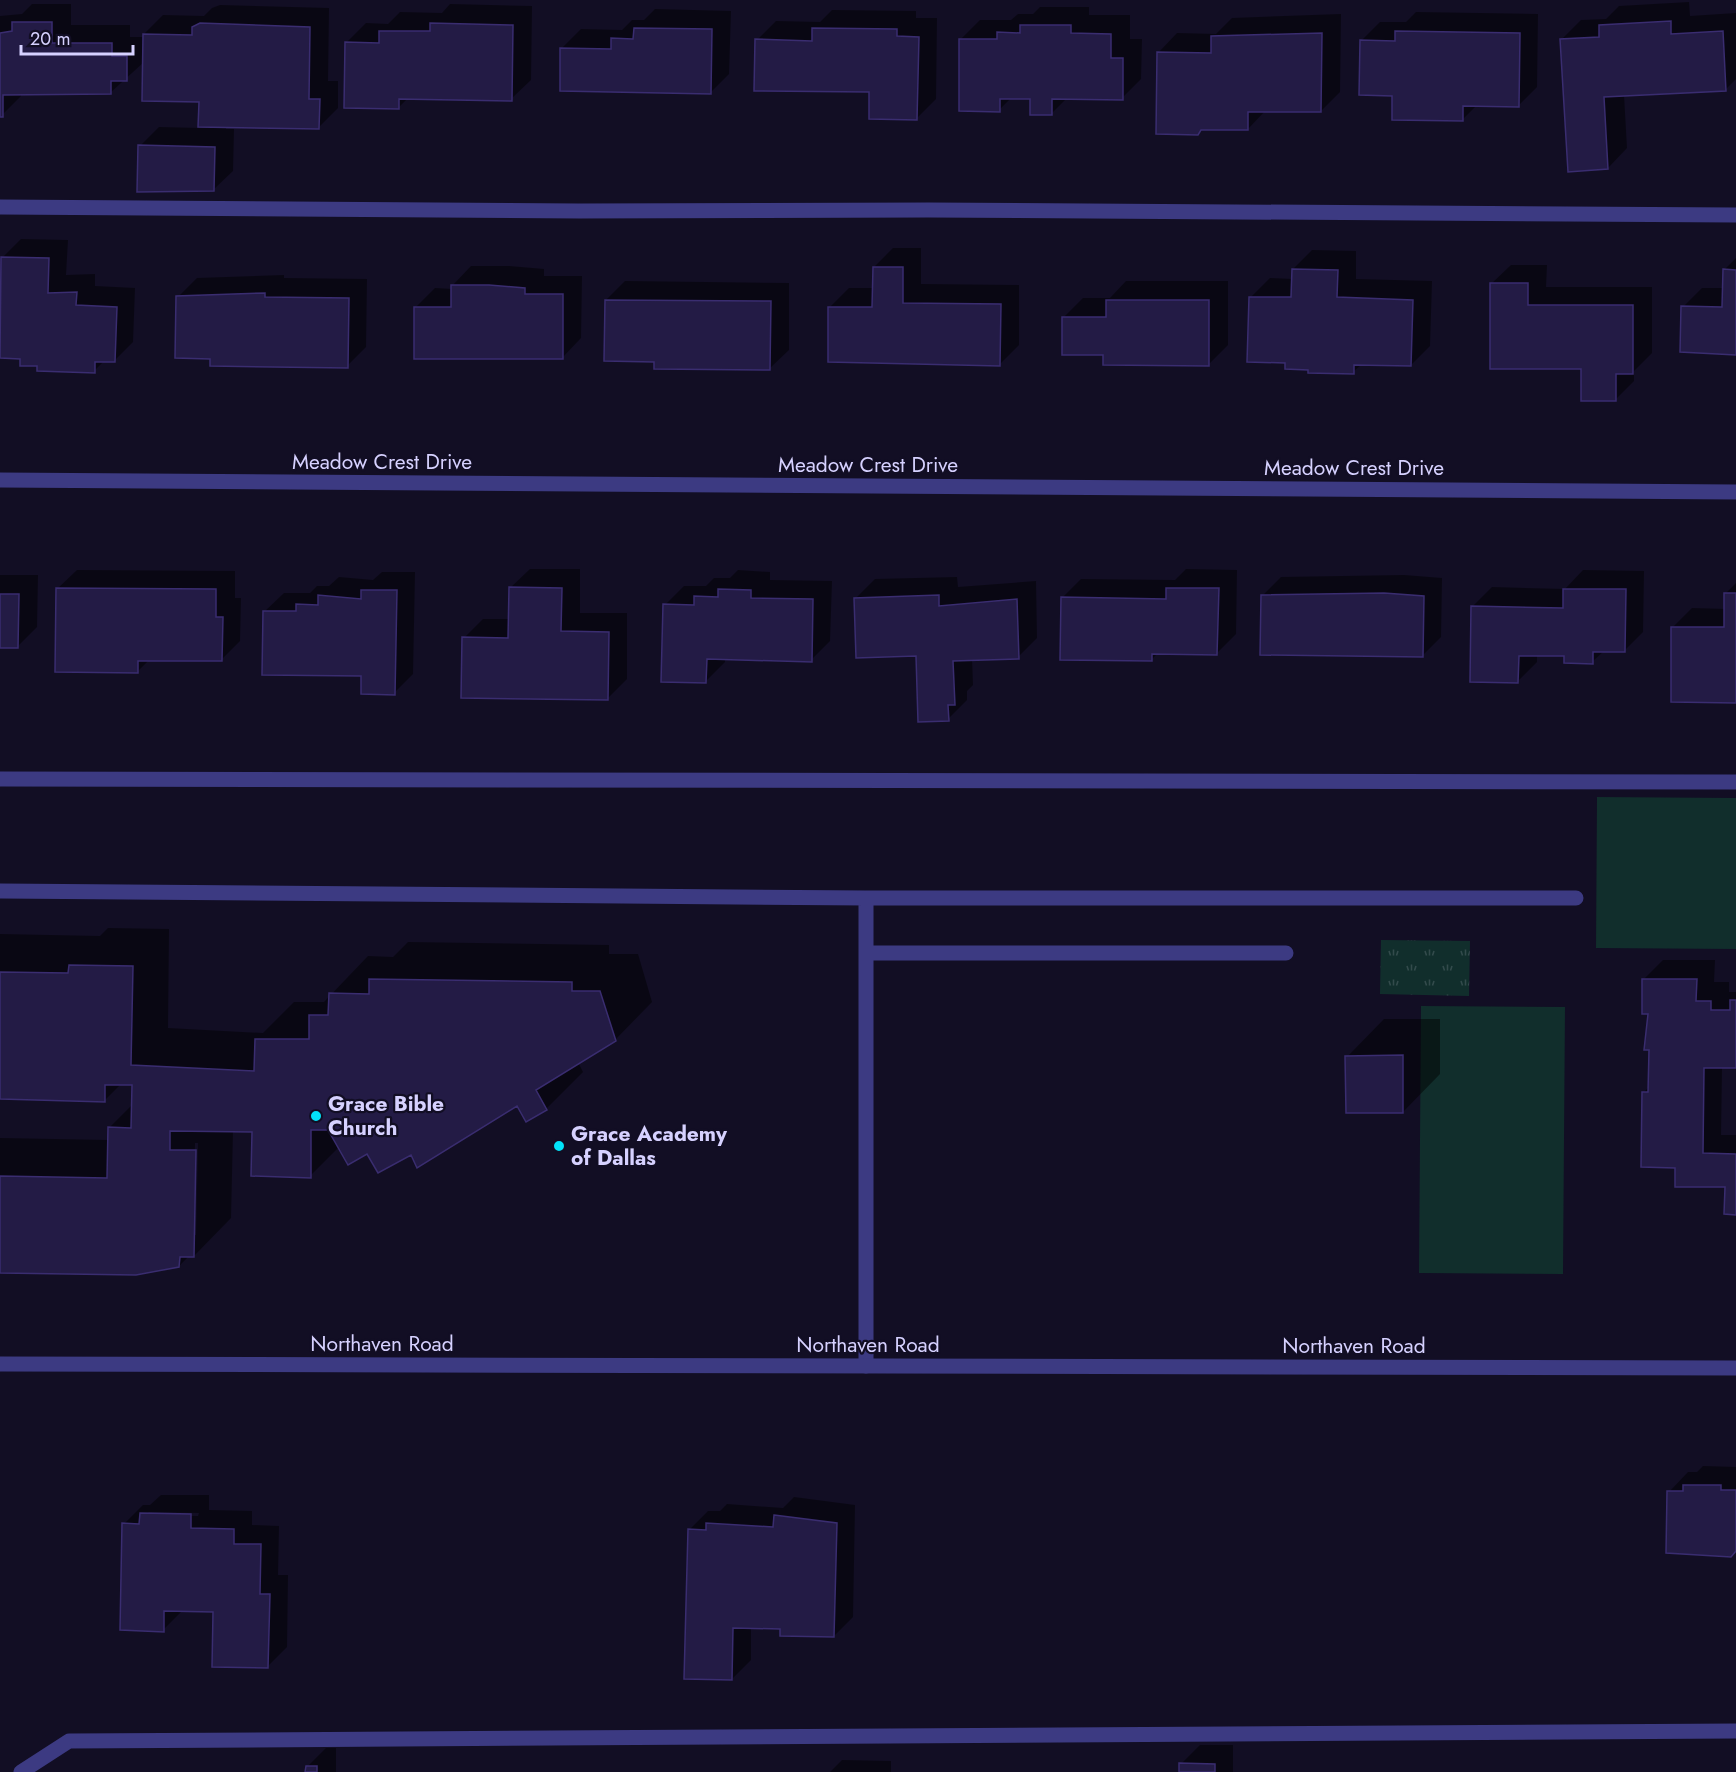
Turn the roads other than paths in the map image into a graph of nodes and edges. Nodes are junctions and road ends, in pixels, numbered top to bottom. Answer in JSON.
{"nodes":[{"id":1,"x":0,"y":207,"type":"edge"},
{"id":2,"x":1736,"y":215,"type":"edge"},
{"id":3,"x":0,"y":480,"type":"edge"},
{"id":4,"x":1736,"y":492,"type":"edge"},
{"id":5,"x":0,"y":778,"type":"edge"},
{"id":6,"x":1736,"y":782,"type":"edge"},
{"id":7,"x":0,"y":891,"type":"edge"},
{"id":8,"x":866,"y":898,"type":"junction"},
{"id":9,"x":1576,"y":898,"type":"dead end"},
{"id":10,"x":866,"y":953,"type":"junction"},
{"id":11,"x":1286,"y":953,"type":"dead end"},
{"id":12,"x":0,"y":1364,"type":"edge"},
{"id":13,"x":866,"y":1366,"type":"junction"},
{"id":14,"x":1736,"y":1368,"type":"edge"},
{"id":15,"x":1736,"y":1731,"type":"edge"},
{"id":16,"x":21,"y":1772,"type":"edge"}],
"edges":[{"from":1,"to":2,"type":"street"},
{"from":3,"to":4,"type":"street","name":"Meadow Crest Drive"},
{"from":5,"to":6,"type":"street"},
{"from":7,"to":8,"type":"street"},
{"from":8,"to":9,"type":"street"},
{"from":8,"to":10,"type":"street"},
{"from":10,"to":11,"type":"street"},
{"from":10,"to":13,"type":"street"},
{"from":12,"to":13,"type":"street","name":"Northaven Road"},
{"from":13,"to":14,"type":"street","name":"Northaven Road"},
{"from":15,"to":16,"type":"street"}]}
